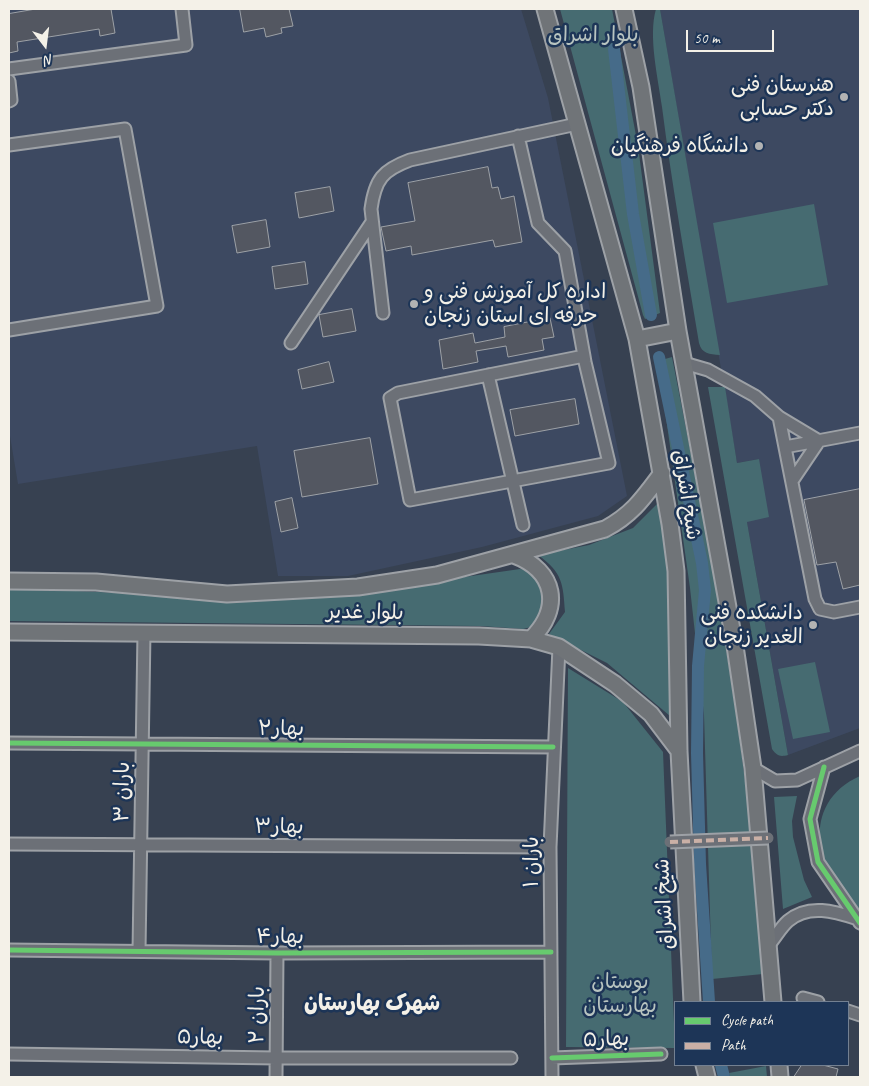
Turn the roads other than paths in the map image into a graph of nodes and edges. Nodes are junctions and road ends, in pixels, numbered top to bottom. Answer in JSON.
{"nodes":[{"id":1,"x":182,"y":9,"type":"edge"},
{"id":2,"x":545,"y":9,"type":"edge"},
{"id":3,"x":626,"y":10,"type":"edge"},
{"id":4,"x":9,"y":69,"type":"edge"},
{"id":5,"x":9,"y":81,"type":"edge"},
{"id":6,"x":9,"y":101,"type":"edge"},
{"id":7,"x":577,"y":124,"type":"junction"},
{"id":8,"x":518,"y":136,"type":"junction"},
{"id":9,"x":9,"y":145,"type":"edge"},
{"id":10,"x":372,"y":222,"type":"junction"},
{"id":11,"x":383,"y":313,"type":"dead end"},
{"id":12,"x":9,"y":330,"type":"edge"},
{"id":13,"x":678,"y":331,"type":"junction"},
{"id":14,"x":637,"y":339,"type":"junction"},
{"id":15,"x":291,"y":343,"type":"dead end"},
{"id":16,"x":584,"y":356,"type":"junction"},
{"id":17,"x":684,"y":363,"type":"junction"},
{"id":18,"x":488,"y":375,"type":"junction"},
{"id":19,"x":779,"y":417,"type":"junction"},
{"id":20,"x":860,"y":432,"type":"edge"},
{"id":21,"x":819,"y":441,"type":"junction"},
{"id":22,"x":785,"y":447,"type":"junction"},
{"id":23,"x":662,"y":473,"type":"junction"},
{"id":24,"x":513,"y":481,"type":"junction"},
{"id":25,"x":792,"y":481,"type":"junction"},
{"id":26,"x":524,"y":525,"type":"dead end"},
{"id":27,"x":514,"y":555,"type":"junction"},
{"id":28,"x":9,"y":581,"type":"edge"},
{"id":29,"x":860,"y":607,"type":"edge"},
{"id":30,"x":9,"y":632,"type":"edge"},
{"id":31,"x":144,"y":632,"type":"junction"},
{"id":32,"x":531,"y":639,"type":"junction"},
{"id":33,"x":559,"y":647,"type":"junction"},
{"id":34,"x":9,"y":743,"type":"edge"},
{"id":35,"x":142,"y":744,"type":"junction"},
{"id":36,"x":553,"y":747,"type":"junction"},
{"id":37,"x":859,"y":751,"type":"edge"},
{"id":38,"x":679,"y":752,"type":"junction"},
{"id":39,"x":824,"y":767,"type":"junction"},
{"id":40,"x":753,"y":768,"type":"junction"},
{"id":41,"x":768,"y":838,"type":"dead end"},
{"id":42,"x":670,"y":842,"type":"dead end"},
{"id":43,"x":9,"y":844,"type":"edge"},
{"id":44,"x":141,"y":846,"type":"junction"},
{"id":45,"x":550,"y":847,"type":"junction"},
{"id":46,"x":859,"y":921,"type":"edge"},
{"id":47,"x":768,"y":946,"type":"junction"},
{"id":48,"x":9,"y":950,"type":"edge"},
{"id":49,"x":139,"y":951,"type":"junction"},
{"id":50,"x":551,"y":952,"type":"junction"},
{"id":51,"x":278,"y":953,"type":"junction"},
{"id":52,"x":803,"y":998,"type":"dead end"},
{"id":53,"x":692,"y":1001,"type":"edge"},
{"id":54,"x":773,"y":1001,"type":"edge"},
{"id":55,"x":814,"y":1001,"type":"edge"},
{"id":56,"x":9,"y":1054,"type":"edge"},
{"id":57,"x":661,"y":1054,"type":"dead end"},
{"id":58,"x":276,"y":1058,"type":"junction"},
{"id":59,"x":511,"y":1058,"type":"dead end"},
{"id":60,"x":552,"y":1058,"type":"junction"},
{"id":61,"x":276,"y":1077,"type":"edge"},
{"id":62,"x":552,"y":1077,"type":"edge"}],
"edges":[{"from":1,"to":4,"type":"street"},
{"from":2,"to":7,"type":"main road","name":"شیخ اشراق"},
{"from":3,"to":13,"type":"main road","name":"شیخ اشراق"},
{"from":5,"to":6,"type":"street"},
{"from":7,"to":8,"type":"street"},
{"from":7,"to":14,"type":"main road","name":"شیخ اشراق"},
{"from":8,"to":10,"type":"street"},
{"from":8,"to":16,"type":"street"},
{"from":9,"to":12,"type":"street"},
{"from":10,"to":11,"type":"street"},
{"from":10,"to":15,"type":"street"},
{"from":13,"to":14,"type":"main road"},
{"from":13,"to":17,"type":"main road","name":"شیخ اشراق"},
{"from":14,"to":23,"type":"main road","name":"شیخ اشراق"},
{"from":16,"to":18,"type":"street"},
{"from":16,"to":24,"type":"street"},
{"from":17,"to":19,"type":"street"},
{"from":17,"to":40,"type":"main road","name":"شیخ اشراق"},
{"from":18,"to":24,"type":"street"},
{"from":18,"to":24,"type":"street"},
{"from":19,"to":21,"type":"street"},
{"from":19,"to":22,"type":"street"},
{"from":20,"to":21,"type":"street"},
{"from":21,"to":22,"type":"street"},
{"from":21,"to":25,"type":"street"},
{"from":22,"to":25,"type":"street"},
{"from":23,"to":27,"type":"main road","name":"بلوار غدیر"},
{"from":23,"to":38,"type":"main road","name":"شیخ اشراق"},
{"from":24,"to":26,"type":"street"},
{"from":25,"to":29,"type":"street"},
{"from":27,"to":28,"type":"main road","name":"بلوار غدیر"},
{"from":27,"to":32,"type":"main road"},
{"from":30,"to":31,"type":"main road","name":"بلوار غدیر"},
{"from":31,"to":32,"type":"main road","name":"بلوار غدیر"},
{"from":31,"to":35,"type":"street","name":"باران ۳"},
{"from":32,"to":33,"type":"main road","name":"بلوار غدیر"},
{"from":33,"to":36,"type":"street","name":"باران ۱"},
{"from":33,"to":38,"type":"main road","name":"بلوار غدیر"},
{"from":34,"to":35,"type":"street","name":"بهار۲"},
{"from":35,"to":36,"type":"street","name":"بهار۲"},
{"from":35,"to":44,"type":"street","name":"باران ۳"},
{"from":36,"to":45,"type":"street","name":"باران ۱"},
{"from":37,"to":39,"type":"street"},
{"from":38,"to":53,"type":"main road","name":"شیخ اشراق"},
{"from":39,"to":40,"type":"street"},
{"from":39,"to":46,"type":"street"},
{"from":40,"to":47,"type":"main road","name":"شیخ اشراق"},
{"from":41,"to":42,"type":"street","bridge":true},
{"from":43,"to":44,"type":"street","name":"بهار۳"},
{"from":44,"to":45,"type":"street","name":"بهار۳"},
{"from":44,"to":49,"type":"street","name":"باران ۳"},
{"from":45,"to":50,"type":"street","name":"باران ۱"},
{"from":46,"to":47,"type":"street"},
{"from":47,"to":54,"type":"main road","name":"شیخ اشراق"},
{"from":48,"to":49,"type":"street","name":"بهار۴"},
{"from":49,"to":51,"type":"street","name":"بهار۴"},
{"from":50,"to":51,"type":"street","name":"بهار۴"},
{"from":50,"to":60,"type":"street","name":"باران ۱"},
{"from":51,"to":58,"type":"street","name":"باران ۲"},
{"from":52,"to":55,"type":"street"},
{"from":56,"to":58,"type":"street","name":"بهار۵"},
{"from":57,"to":60,"type":"street","name":"بهار۵"},
{"from":58,"to":59,"type":"street","name":"بهار۵"},
{"from":58,"to":61,"type":"street","name":"باران ۲"},
{"from":60,"to":62,"type":"street","name":"باران ۱"}]}
